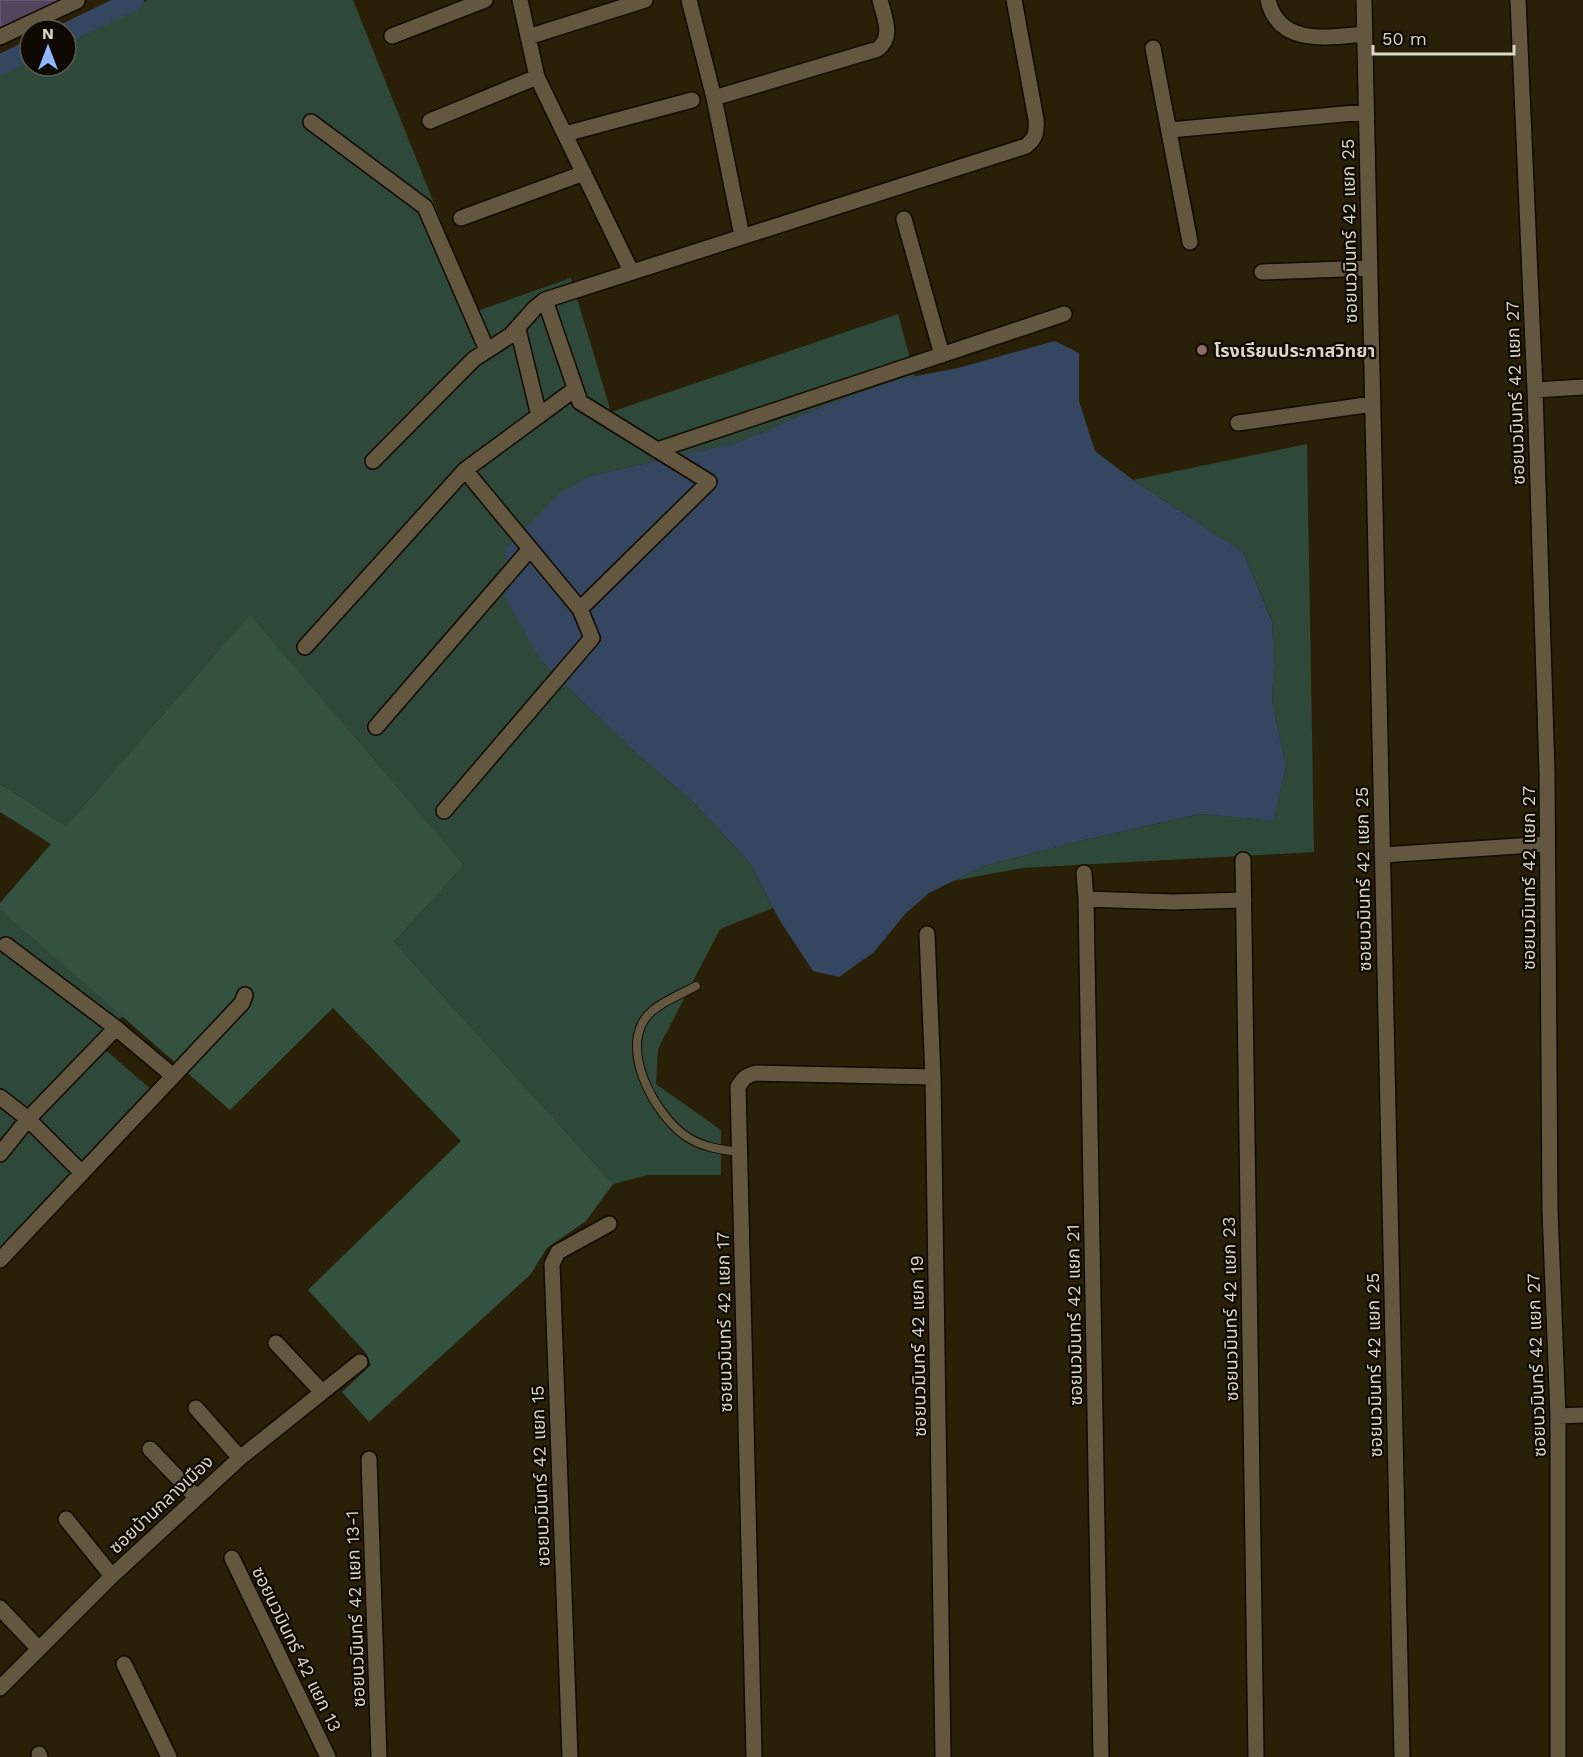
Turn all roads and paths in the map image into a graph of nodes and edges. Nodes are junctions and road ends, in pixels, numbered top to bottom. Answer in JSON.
{"nodes":[{"id":1,"x":485,"y":0,"type":"edge"},
{"id":2,"x":520,"y":0,"type":"edge"},
{"id":3,"x":645,"y":0,"type":"edge"},
{"id":4,"x":689,"y":0,"type":"edge"},
{"id":5,"x":880,"y":0,"type":"edge"},
{"id":6,"x":1014,"y":0,"type":"edge"},
{"id":7,"x":1268,"y":0,"type":"edge"},
{"id":8,"x":1364,"y":0,"type":"edge"},
{"id":9,"x":1518,"y":0,"type":"edge"},
{"id":10,"x":77,"y":1,"type":"edge"},
{"id":11,"x":1365,"y":34,"type":"junction"},
{"id":12,"x":392,"y":36,"type":"dead end"},
{"id":13,"x":528,"y":36,"type":"junction"},
{"id":14,"x":0,"y":37,"type":"edge"},
{"id":15,"x":1153,"y":48,"type":"dead end"},
{"id":16,"x":537,"y":77,"type":"junction"},
{"id":17,"x":714,"y":98,"type":"junction"},
{"id":18,"x":692,"y":100,"type":"dead end"},
{"id":19,"x":1366,"y":112,"type":"junction"},
{"id":20,"x":430,"y":121,"type":"dead end"},
{"id":21,"x":311,"y":122,"type":"dead end"},
{"id":22,"x":1170,"y":130,"type":"junction"},
{"id":23,"x":565,"y":134,"type":"junction"},
{"id":24,"x":584,"y":173,"type":"junction"},
{"id":25,"x":461,"y":218,"type":"dead end"},
{"id":26,"x":904,"y":219,"type":"dead end"},
{"id":27,"x":742,"y":236,"type":"junction"},
{"id":28,"x":1191,"y":242,"type":"dead end"},
{"id":29,"x":1370,"y":268,"type":"junction"},
{"id":30,"x":631,"y":272,"type":"junction"},
{"id":31,"x":1262,"y":272,"type":"dead end"},
{"id":32,"x":545,"y":300,"type":"junction"},
{"id":33,"x":1065,"y":314,"type":"dead end"},
{"id":34,"x":518,"y":329,"type":"junction"},
{"id":35,"x":487,"y":350,"type":"junction"},
{"id":36,"x":942,"y":355,"type":"junction"},
{"id":37,"x":1583,"y":387,"type":"edge"},
{"id":38,"x":575,"y":389,"type":"junction"},
{"id":39,"x":1535,"y":390,"type":"junction"},
{"id":40,"x":1372,"y":404,"type":"junction"},
{"id":41,"x":539,"y":416,"type":"junction"},
{"id":42,"x":1238,"y":423,"type":"dead end"},
{"id":43,"x":657,"y":450,"type":"junction"},
{"id":44,"x":373,"y":461,"type":"dead end"},
{"id":45,"x":465,"y":470,"type":"junction"},
{"id":46,"x":530,"y":549,"type":"junction"},
{"id":47,"x":580,"y":609,"type":"junction"},
{"id":48,"x":305,"y":647,"type":"dead end"},
{"id":49,"x":376,"y":727,"type":"dead end"},
{"id":50,"x":444,"y":811,"type":"dead end"},
{"id":51,"x":1547,"y":844,"type":"junction"},
{"id":52,"x":1382,"y":855,"type":"junction"},
{"id":53,"x":1243,"y":860,"type":"dead end"},
{"id":54,"x":1084,"y":873,"type":"dead end"},
{"id":55,"x":1086,"y":899,"type":"junction"},
{"id":56,"x":1244,"y":900,"type":"junction"},
{"id":57,"x":927,"y":934,"type":"dead end"},
{"id":58,"x":6,"y":945,"type":"dead end"},
{"id":59,"x":696,"y":986,"type":"dead end"},
{"id":60,"x":245,"y":995,"type":"dead end"},
{"id":61,"x":116,"y":1028,"type":"junction"},
{"id":62,"x":172,"y":1075,"type":"junction"},
{"id":63,"x":933,"y":1077,"type":"junction"},
{"id":64,"x":0,"y":1097,"type":"edge"},
{"id":65,"x":28,"y":1119,"type":"junction"},
{"id":66,"x":740,"y":1152,"type":"junction"},
{"id":67,"x":0,"y":1154,"type":"edge"},
{"id":68,"x":82,"y":1173,"type":"junction"},
{"id":69,"x":609,"y":1224,"type":"dead end"},
{"id":70,"x":0,"y":1260,"type":"edge"},
{"id":71,"x":276,"y":1344,"type":"dead end"},
{"id":72,"x":360,"y":1362,"type":"dead end"},
{"id":73,"x":322,"y":1392,"type":"junction"},
{"id":74,"x":196,"y":1408,"type":"dead end"},
{"id":75,"x":1583,"y":1415,"type":"edge"},
{"id":76,"x":1558,"y":1416,"type":"junction"},
{"id":77,"x":150,"y":1449,"type":"dead end"},
{"id":78,"x":240,"y":1458,"type":"junction"},
{"id":79,"x":369,"y":1459,"type":"dead end"},
{"id":80,"x":197,"y":1498,"type":"junction"},
{"id":81,"x":66,"y":1518,"type":"dead end"},
{"id":82,"x":232,"y":1558,"type":"dead end"},
{"id":83,"x":112,"y":1576,"type":"junction"},
{"id":84,"x":0,"y":1608,"type":"edge"},
{"id":85,"x":39,"y":1649,"type":"junction"},
{"id":86,"x":124,"y":1664,"type":"dead end"},
{"id":87,"x":0,"y":1688,"type":"edge"},
{"id":88,"x":169,"y":1757,"type":"edge"},
{"id":89,"x":328,"y":1757,"type":"edge"},
{"id":90,"x":379,"y":1757,"type":"edge"},
{"id":91,"x":570,"y":1757,"type":"edge"},
{"id":92,"x":754,"y":1757,"type":"edge"},
{"id":93,"x":943,"y":1757,"type":"edge"},
{"id":94,"x":1101,"y":1757,"type":"edge"},
{"id":95,"x":1256,"y":1757,"type":"edge"},
{"id":96,"x":1402,"y":1757,"type":"edge"},
{"id":97,"x":1558,"y":1757,"type":"edge"}],
"edges":[{"from":1,"to":12,"type":"street"},
{"from":2,"to":13,"type":"street"},
{"from":3,"to":13,"type":"street"},
{"from":4,"to":17,"type":"street"},
{"from":5,"to":17,"type":"street"},
{"from":6,"to":27,"type":"street"},
{"from":7,"to":11,"type":"street"},
{"from":8,"to":11,"type":"street","name":"ซอยนวมินทร์ 42 แยก 25"},
{"from":9,"to":39,"type":"street","name":"ซอยนวมินทร์ 42 แยก 27"},
{"from":10,"to":14,"type":"street"},
{"from":11,"to":19,"type":"street","name":"ซอยนวมินทร์ 42 แยก 25"},
{"from":13,"to":16,"type":"street"},
{"from":15,"to":22,"type":"street"},
{"from":16,"to":20,"type":"street"},
{"from":16,"to":23,"type":"street"},
{"from":17,"to":27,"type":"street"},
{"from":18,"to":23,"type":"street"},
{"from":19,"to":22,"type":"street"},
{"from":19,"to":29,"type":"street","name":"ซอยนวมินทร์ 42 แยก 25"},
{"from":21,"to":35,"type":"street"},
{"from":22,"to":28,"type":"street"},
{"from":23,"to":24,"type":"street"},
{"from":24,"to":25,"type":"street"},
{"from":24,"to":30,"type":"street"},
{"from":26,"to":36,"type":"street"},
{"from":27,"to":30,"type":"street"},
{"from":29,"to":31,"type":"street"},
{"from":29,"to":40,"type":"street","name":"ซอยนวมินทร์ 42 แยก 25"},
{"from":30,"to":32,"type":"street"},
{"from":32,"to":34,"type":"street"},
{"from":32,"to":38,"type":"street"},
{"from":33,"to":36,"type":"street"},
{"from":34,"to":35,"type":"street"},
{"from":34,"to":41,"type":"street"},
{"from":35,"to":44,"type":"street"},
{"from":36,"to":43,"type":"street"},
{"from":37,"to":39,"type":"street"},
{"from":38,"to":41,"type":"street"},
{"from":38,"to":43,"type":"street"},
{"from":39,"to":51,"type":"street","name":"ซอยนวมินทร์ 42 แยก 27"},
{"from":40,"to":42,"type":"street"},
{"from":40,"to":52,"type":"street","name":"ซอยนวมินทร์ 42 แยก 25"},
{"from":41,"to":45,"type":"street"},
{"from":43,"to":47,"type":"street"},
{"from":45,"to":46,"type":"street"},
{"from":45,"to":48,"type":"street"},
{"from":46,"to":47,"type":"street"},
{"from":46,"to":49,"type":"street"},
{"from":47,"to":50,"type":"street"},
{"from":51,"to":52,"type":"street"},
{"from":51,"to":76,"type":"street","name":"ซอยนวมินทร์ 42 แยก 27"},
{"from":52,"to":96,"type":"street","name":"ซอยนวมินทร์ 42 แยก 25"},
{"from":53,"to":56,"type":"street","name":"ซอยนวมินทร์ 42 แยก 23"},
{"from":54,"to":55,"type":"street","name":"ซอยนวมินทร์ 42 แยก 21"},
{"from":55,"to":56,"type":"street"},
{"from":55,"to":94,"type":"street","name":"ซอยนวมินทร์ 42 แยก 21"},
{"from":56,"to":95,"type":"street","name":"ซอยนวมินทร์ 42 แยก 23"},
{"from":57,"to":63,"type":"street","name":"ซอยนวมินทร์ 42 แยก 19"},
{"from":58,"to":61,"type":"street"},
{"from":59,"to":66,"type":"lane"},
{"from":60,"to":62,"type":"street"},
{"from":61,"to":62,"type":"street"},
{"from":61,"to":65,"type":"street"},
{"from":62,"to":68,"type":"street"},
{"from":63,"to":66,"type":"street","name":"ซอยนวมินทร์ 42 แยก 17"},
{"from":63,"to":93,"type":"street","name":"ซอยนวมินทร์ 42 แยก 19"},
{"from":64,"to":65,"type":"street"},
{"from":65,"to":67,"type":"street"},
{"from":65,"to":68,"type":"street"},
{"from":66,"to":92,"type":"street","name":"ซอยนวมินทร์ 42 แยก 17"},
{"from":68,"to":70,"type":"street"},
{"from":69,"to":91,"type":"street","name":"ซอยนวมินทร์ 42 แยก 15"},
{"from":71,"to":73,"type":"street"},
{"from":72,"to":73,"type":"street","name":"ซอยบ้านกลางเมือง"},
{"from":73,"to":78,"type":"street","name":"ซอยบ้านกลางเมือง"},
{"from":74,"to":78,"type":"street"},
{"from":75,"to":76,"type":"street"},
{"from":76,"to":97,"type":"street","name":"ซอยนวมินทร์ 42 แยก 27"},
{"from":77,"to":80,"type":"street"},
{"from":78,"to":80,"type":"street","name":"ซอยบ้านกลางเมือง"},
{"from":79,"to":90,"type":"street","name":"ซอยนวมินทร์ 42 แยก 13-1"},
{"from":80,"to":83,"type":"street","name":"ซอยบ้านกลางเมือง"},
{"from":81,"to":83,"type":"street"},
{"from":82,"to":89,"type":"street","name":"ซอยนวมินทร์ 42 แยก 13"},
{"from":83,"to":85,"type":"street","name":"ซอยบ้านกลางเมือง"},
{"from":84,"to":85,"type":"street"},
{"from":85,"to":87,"type":"street","name":"ซอยบ้านกลางเมือง"},
{"from":86,"to":88,"type":"street"}]}
